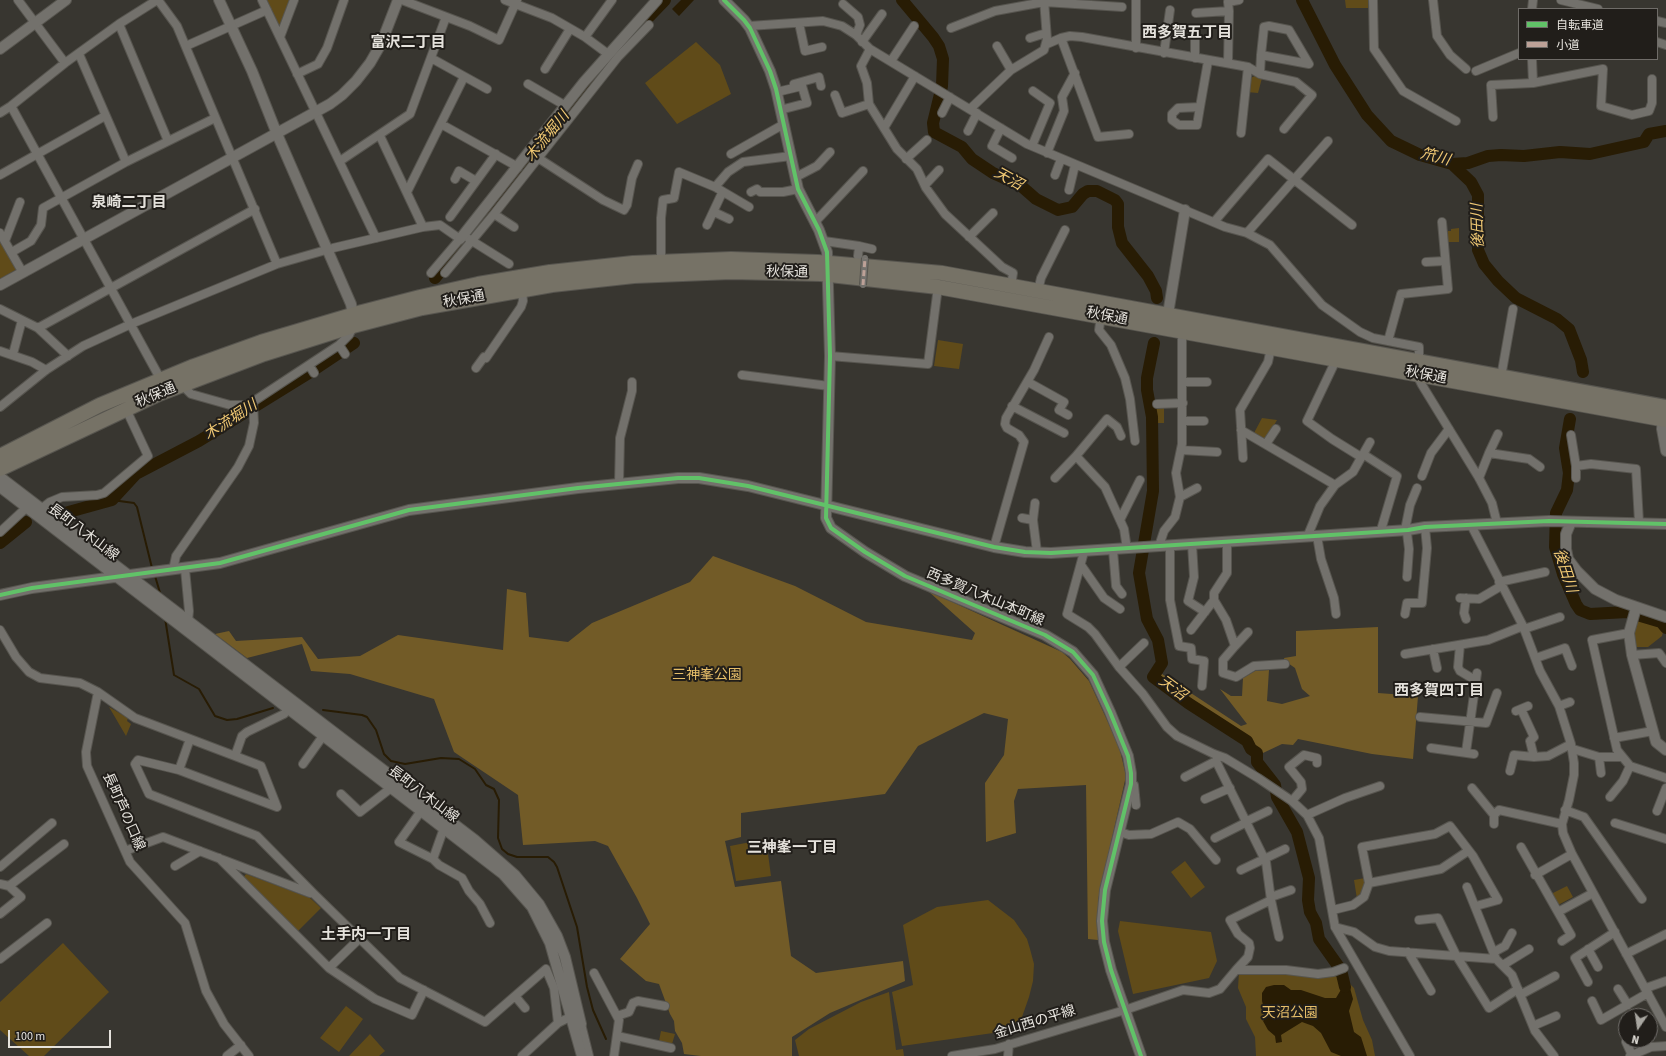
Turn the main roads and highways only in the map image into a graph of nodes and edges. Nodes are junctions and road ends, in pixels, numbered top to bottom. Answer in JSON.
{"nodes":[{"id":1,"x":829,"y":269,"type":"junction"},
{"id":2,"x":354,"y":320,"type":"junction"},
{"id":3,"x":1419,"y":368,"type":"junction"},
{"id":4,"x":1665,"y":413,"type":"edge"},
{"id":5,"x":0,"y":456,"type":"edge"},
{"id":6,"x":0,"y":469,"type":"edge"}],
"edges":[{"from":1,"to":2,"type":"highway","name":"秋保通"},
{"from":1,"to":2,"type":"highway","name":"秋保通"},
{"from":1,"to":3,"type":"highway","name":"秋保通"},
{"from":1,"to":3,"type":"highway","name":"秋保通"},
{"from":2,"to":5,"type":"highway","name":"秋保通"},
{"from":2,"to":6,"type":"highway","name":"秋保通"},
{"from":3,"to":4,"type":"highway","name":"秋保通"},
{"from":3,"to":4,"type":"highway","name":"秋保通"}]}
